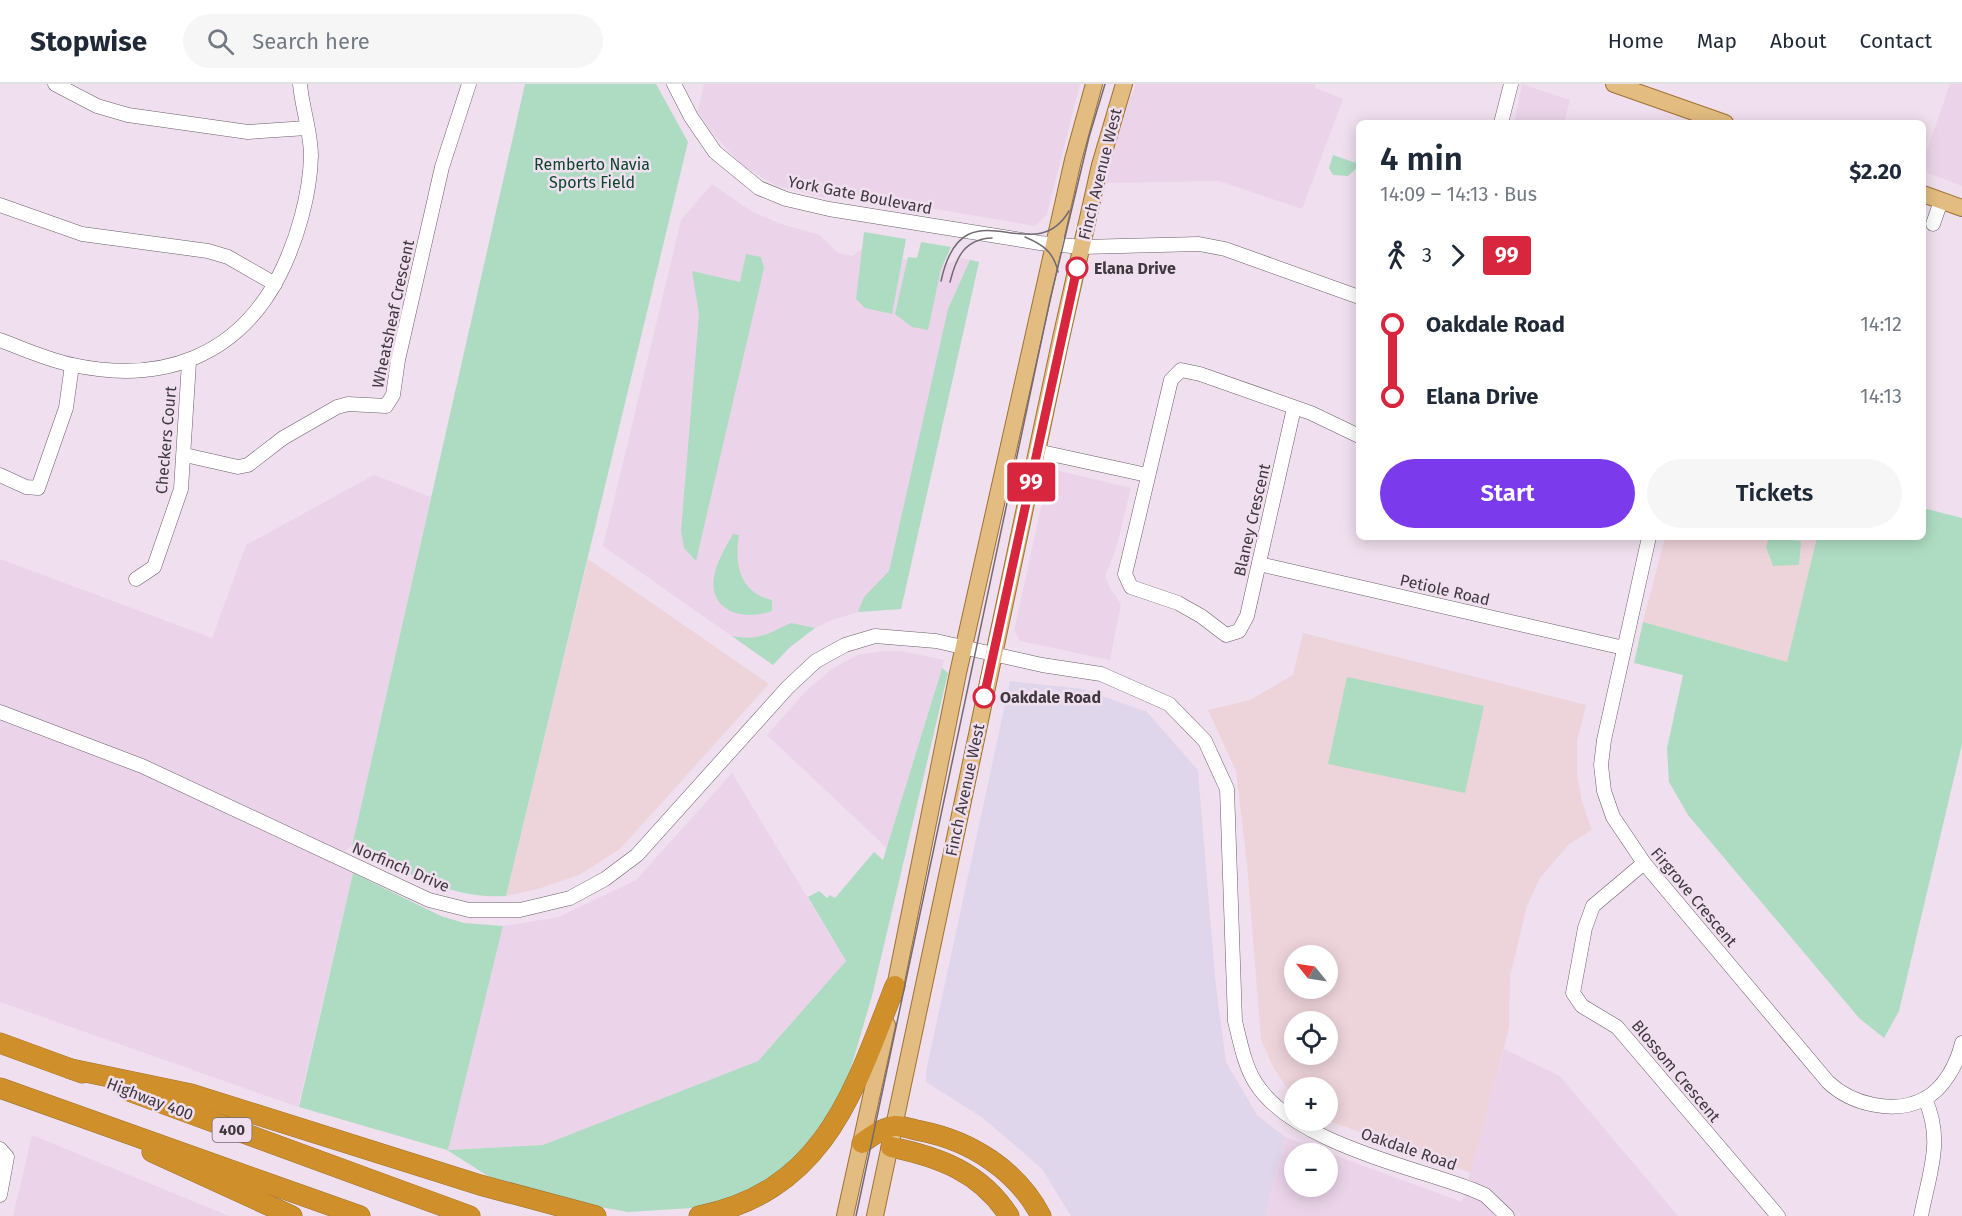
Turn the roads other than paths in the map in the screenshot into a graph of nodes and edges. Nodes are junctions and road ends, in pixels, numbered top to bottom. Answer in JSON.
{"nodes":[{"id":1,"x":55,"y":84,"type":"edge"},
{"id":2,"x":300,"y":84,"type":"edge"},
{"id":3,"x":469,"y":84,"type":"edge"},
{"id":4,"x":674,"y":84,"type":"edge"},
{"id":5,"x":1094,"y":84,"type":"edge"},
{"id":6,"x":1124,"y":84,"type":"edge"},
{"id":7,"x":1511,"y":84,"type":"edge"},
{"id":8,"x":1614,"y":84,"type":"edge"},
{"id":9,"x":1502,"y":120,"type":"edge"},
{"id":10,"x":1716,"y":120,"type":"edge"},
{"id":11,"x":307,"y":128,"type":"junction"},
{"id":12,"x":1926,"y":195,"type":"edge"},
{"id":13,"x":1941,"y":201,"type":"junction"},
{"id":14,"x":0,"y":205,"type":"edge"},
{"id":15,"x":1962,"y":208,"type":"edge"},
{"id":16,"x":1933,"y":224,"type":"dead end"},
{"id":17,"x":1054,"y":245,"type":"junction"},
{"id":18,"x":1082,"y":247,"type":"junction"},
{"id":19,"x":275,"y":284,"type":"junction"},
{"id":20,"x":1356,"y":296,"type":"edge"},
{"id":21,"x":0,"y":340,"type":"edge"},
{"id":22,"x":189,"y":362,"type":"junction"},
{"id":23,"x":72,"y":365,"type":"junction"},
{"id":24,"x":1294,"y":408,"type":"junction"},
{"id":25,"x":1356,"y":435,"type":"edge"},
{"id":26,"x":1037,"y":452,"type":"junction"},
{"id":27,"x":185,"y":455,"type":"junction"},
{"id":28,"x":0,"y":475,"type":"edge"},
{"id":29,"x":1147,"y":475,"type":"junction"},
{"id":30,"x":1648,"y":540,"type":"edge"},
{"id":31,"x":1259,"y":564,"type":"junction"},
{"id":32,"x":136,"y":579,"type":"dead end"},
{"id":33,"x":965,"y":647,"type":"junction"},
{"id":34,"x":1624,"y":648,"type":"junction"},
{"id":35,"x":994,"y":654,"type":"junction"},
{"id":36,"x":0,"y":712,"type":"edge"},
{"id":37,"x":1644,"y":864,"type":"junction"},
{"id":38,"x":895,"y":986,"type":"junction"},
{"id":39,"x":0,"y":1042,"type":"edge"},
{"id":40,"x":1962,"y":1043,"type":"edge"},
{"id":41,"x":71,"y":1069,"type":"junction"},
{"id":42,"x":0,"y":1088,"type":"edge"},
{"id":43,"x":1925,"y":1099,"type":"junction"},
{"id":44,"x":93,"y":1122,"type":"junction"},
{"id":45,"x":896,"y":1126,"type":"junction"},
{"id":46,"x":862,"y":1143,"type":"junction"},
{"id":47,"x":891,"y":1147,"type":"junction"},
{"id":48,"x":2,"y":1151,"type":"edge"},
{"id":49,"x":0,"y":1195,"type":"edge"},
{"id":50,"x":292,"y":1216,"type":"edge"},
{"id":51,"x":360,"y":1216,"type":"edge"},
{"id":52,"x":470,"y":1216,"type":"edge"},
{"id":53,"x":596,"y":1216,"type":"edge"},
{"id":54,"x":699,"y":1216,"type":"edge"},
{"id":55,"x":845,"y":1216,"type":"edge"},
{"id":56,"x":875,"y":1216,"type":"edge"},
{"id":57,"x":1009,"y":1216,"type":"edge"},
{"id":58,"x":1041,"y":1216,"type":"edge"},
{"id":59,"x":1507,"y":1216,"type":"edge"},
{"id":60,"x":1778,"y":1216,"type":"edge"},
{"id":61,"x":1921,"y":1216,"type":"edge"}],
"edges":[{"from":1,"to":11,"type":"street"},
{"from":2,"to":11,"type":"street"},
{"from":3,"to":27,"type":"street","name":"Wheatsheaf Crescent"},
{"from":4,"to":17,"type":"street","name":"York Gate Boulevard"},
{"from":5,"to":17,"type":"main road","name":"Finch Avenue West"},
{"from":6,"to":18,"type":"main road","name":"Finch Avenue West"},
{"from":7,"to":9,"type":"street"},
{"from":8,"to":10,"type":"main road"},
{"from":11,"to":19,"type":"street"},
{"from":12,"to":13,"type":"main road"},
{"from":13,"to":15,"type":"main road"},
{"from":13,"to":16,"type":"street"},
{"from":14,"to":19,"type":"street"},
{"from":17,"to":18,"type":"street","name":"York Gate Boulevard"},
{"from":17,"to":33,"type":"main road","name":"Finch Avenue West"},
{"from":18,"to":20,"type":"street"},
{"from":18,"to":26,"type":"main road","name":"Finch Avenue West"},
{"from":19,"to":22,"type":"street"},
{"from":21,"to":23,"type":"street"},
{"from":22,"to":23,"type":"street"},
{"from":22,"to":27,"type":"street","name":"Checkers Court"},
{"from":23,"to":28,"type":"street"},
{"from":24,"to":25,"type":"street"},
{"from":24,"to":29,"type":"street","name":"Blaney Crescent"},
{"from":24,"to":31,"type":"street","name":"Blaney Crescent"},
{"from":26,"to":29,"type":"street"},
{"from":26,"to":35,"type":"main road","name":"Finch Avenue West"},
{"from":27,"to":32,"type":"street","name":"Checkers Court"},
{"from":29,"to":31,"type":"street","name":"Blaney Crescent"},
{"from":30,"to":34,"type":"street","name":"Firgrove Crescent"},
{"from":31,"to":34,"type":"street","name":"Petiole Road"},
{"from":33,"to":35,"type":"street","name":"Norfinch Drive"},
{"from":33,"to":36,"type":"street","name":"Norfinch Drive"},
{"from":33,"to":38,"type":"main road","name":"Finch Avenue West"},
{"from":34,"to":37,"type":"street","name":"Firgrove Crescent"},
{"from":35,"to":45,"type":"main road","name":"Finch Avenue West"},
{"from":35,"to":59,"type":"street","name":"Oakdale Road"},
{"from":37,"to":43,"type":"street","name":"Firgrove Crescent"},
{"from":37,"to":60,"type":"street","name":"Blossom Crescent"},
{"from":38,"to":46,"type":"main road","name":"Finch Avenue West"},
{"from":38,"to":54,"type":"highway"},
{"from":39,"to":41,"type":"highway","name":"Highway 400","number":"400"},
{"from":40,"to":43,"type":"street"},
{"from":41,"to":52,"type":"highway","name":"Highway 400","number":"400"},
{"from":41,"to":53,"type":"highway"},
{"from":42,"to":44,"type":"highway","number":"400"},
{"from":43,"to":61,"type":"street"},
{"from":44,"to":50,"type":"highway"},
{"from":44,"to":51,"type":"highway","number":"400"},
{"from":45,"to":46,"type":"highway"},
{"from":45,"to":47,"type":"main road","name":"Finch Avenue West"},
{"from":45,"to":58,"type":"highway"},
{"from":46,"to":55,"type":"main road","name":"Finch Avenue West"},
{"from":47,"to":56,"type":"main road","name":"Finch Avenue West"},
{"from":47,"to":57,"type":"highway"},
{"from":48,"to":49,"type":"street"}]}
